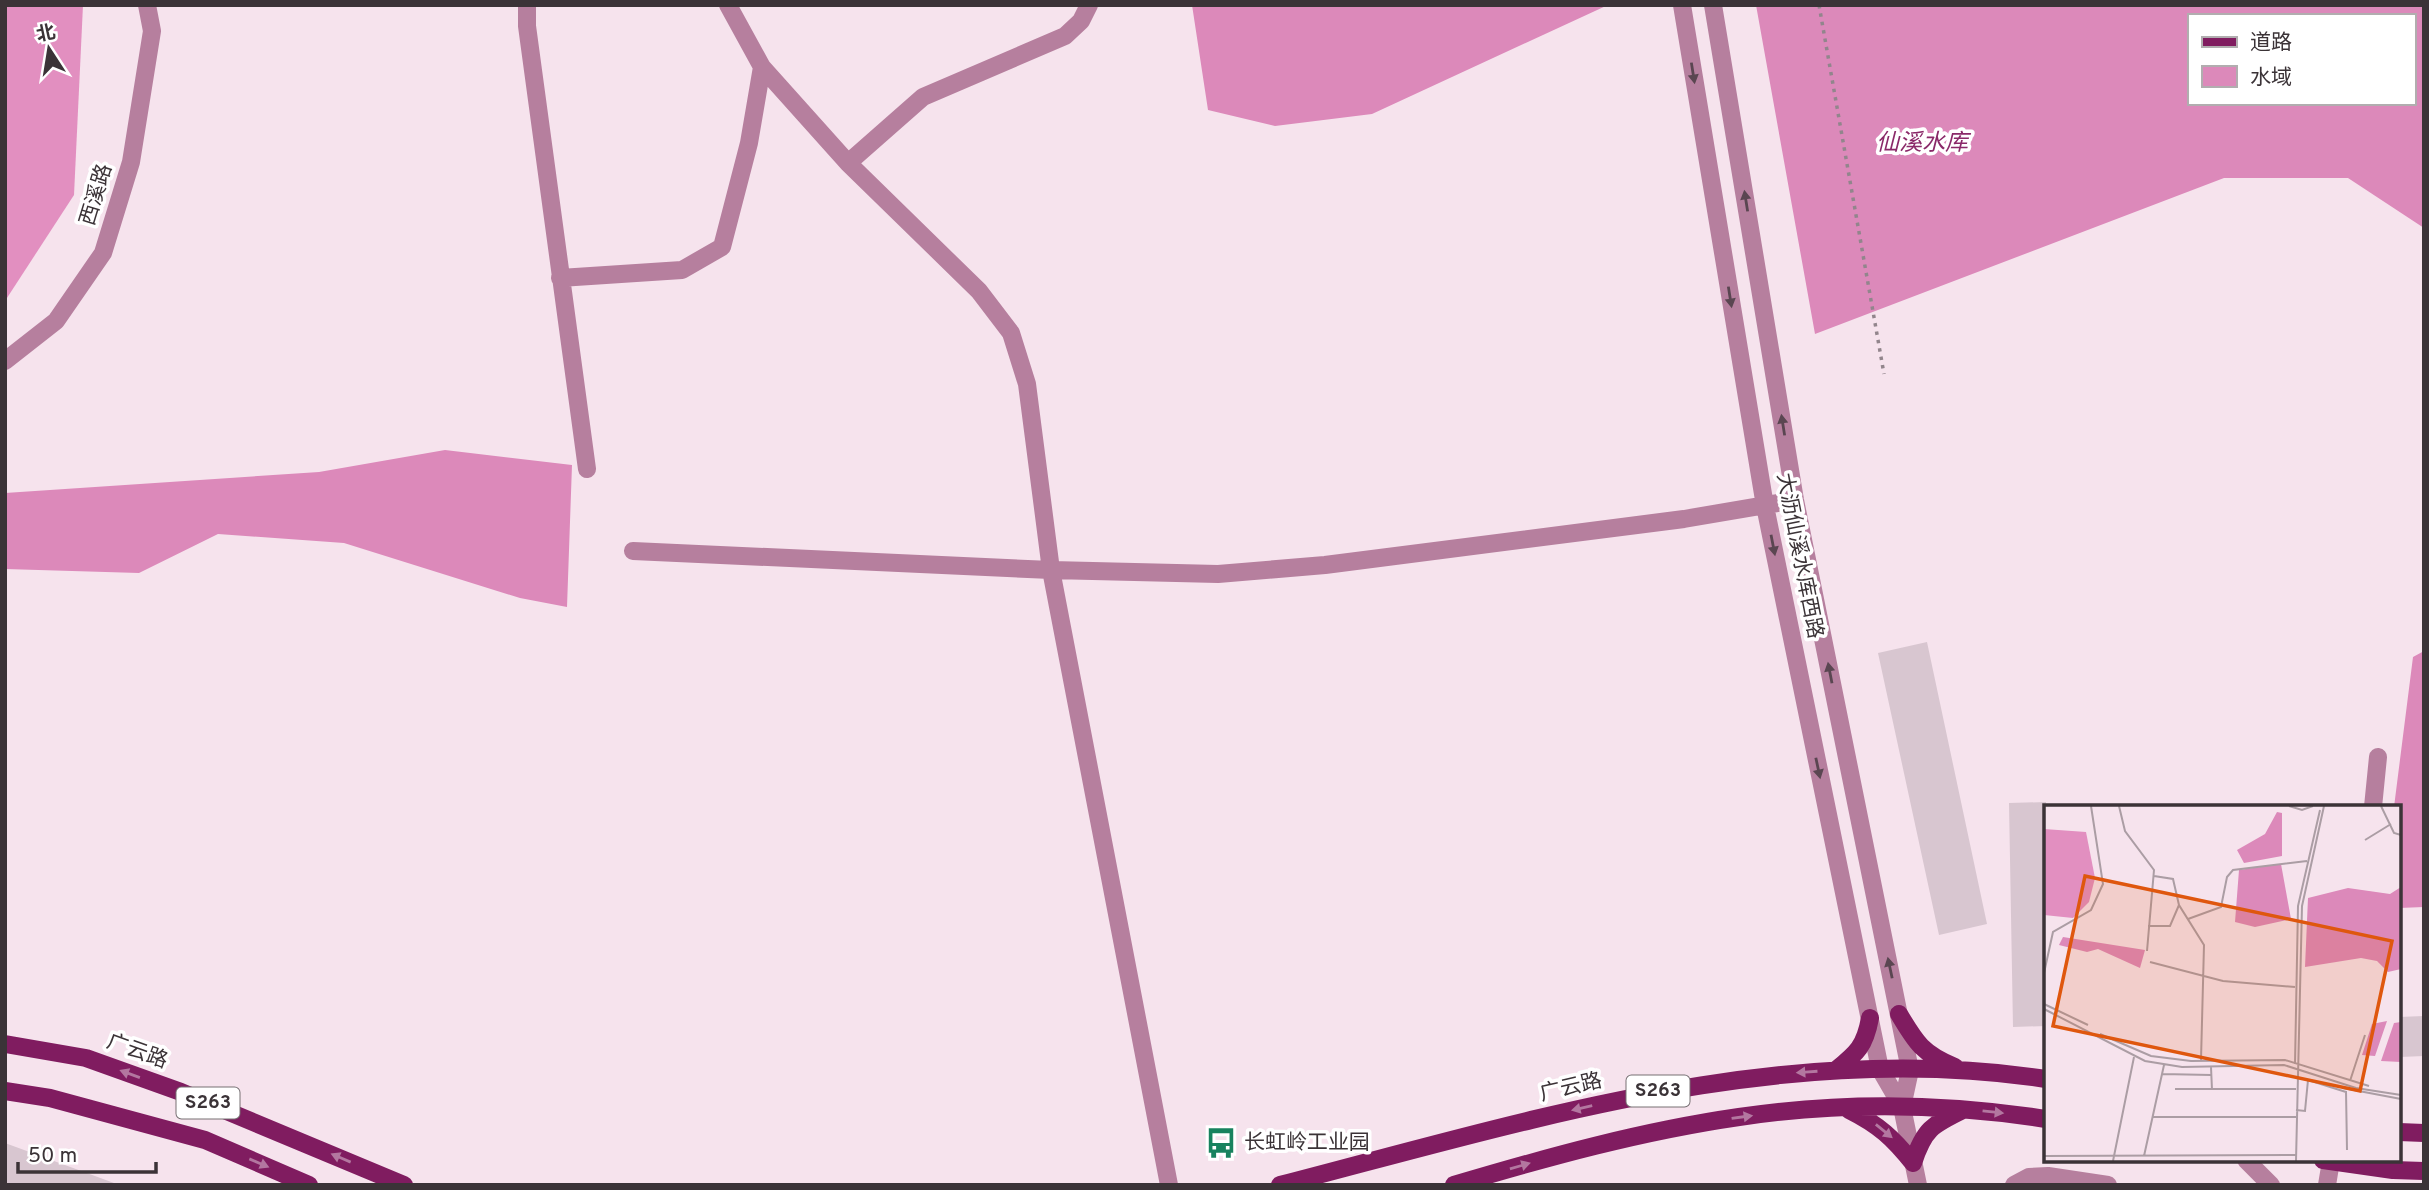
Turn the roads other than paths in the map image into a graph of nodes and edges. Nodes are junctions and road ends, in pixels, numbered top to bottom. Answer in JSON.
{"nodes":[{"id":1,"x":147,"y":5,"type":"edge"},
{"id":2,"x":527,"y":5,"type":"edge"},
{"id":3,"x":728,"y":5,"type":"edge"},
{"id":4,"x":1089,"y":5,"type":"edge"},
{"id":5,"x":1682,"y":5,"type":"edge"},
{"id":6,"x":1713,"y":5,"type":"edge"},
{"id":7,"x":762,"y":67,"type":"junction"},
{"id":8,"x":848,"y":163,"type":"junction"},
{"id":9,"x":560,"y":278,"type":"junction"},
{"id":10,"x":5,"y":360,"type":"edge"},
{"id":11,"x":587,"y":469,"type":"dead end"},
{"id":12,"x":1795,"y":500,"type":"junction"},
{"id":13,"x":1765,"y":506,"type":"junction"},
{"id":14,"x":633,"y":551,"type":"dead end"},
{"id":15,"x":1051,"y":569,"type":"junction"},
{"id":16,"x":2378,"y":757,"type":"dead end"},
{"id":17,"x":2373,"y":805,"type":"edge"},
{"id":18,"x":1899,"y":1014,"type":"junction"},
{"id":19,"x":1870,"y":1018,"type":"junction"},
{"id":20,"x":5,"y":1044,"type":"edge"},
{"id":21,"x":1880,"y":1069,"type":"junction"},
{"id":22,"x":1836,"y":1070,"type":"junction"},
{"id":23,"x":1910,"y":1070,"type":"junction"},
{"id":24,"x":1965,"y":1071,"type":"junction"},
{"id":25,"x":2044,"y":1079,"type":"edge"},
{"id":26,"x":5,"y":1091,"type":"edge"},
{"id":27,"x":1902,"y":1107,"type":"junction"},
{"id":28,"x":1846,"y":1109,"type":"junction"},
{"id":29,"x":1965,"y":1109,"type":"junction"},
{"id":30,"x":2044,"y":1119,"type":"edge"},
{"id":31,"x":2401,"y":1132,"type":"edge"},
{"id":32,"x":2424,"y":1133,"type":"edge"},
{"id":33,"x":2248,"y":1162,"type":"edge"},
{"id":34,"x":2327,"y":1162,"type":"edge"},
{"id":35,"x":2334,"y":1162,"type":"edge"},
{"id":36,"x":1913,"y":1163,"type":"junction"},
{"id":37,"x":2424,"y":1171,"type":"edge"},
{"id":38,"x":309,"y":1185,"type":"edge"},
{"id":39,"x":404,"y":1185,"type":"edge"},
{"id":40,"x":1170,"y":1185,"type":"edge"},
{"id":41,"x":1280,"y":1185,"type":"edge"},
{"id":42,"x":1454,"y":1185,"type":"edge"},
{"id":43,"x":1918,"y":1185,"type":"edge"},
{"id":44,"x":2014,"y":1185,"type":"edge"},
{"id":45,"x":2108,"y":1185,"type":"edge"},
{"id":46,"x":2271,"y":1185,"type":"edge"},
{"id":47,"x":2328,"y":1185,"type":"edge"}],
"edges":[{"from":1,"to":10,"type":"street","name":"西溪路"},
{"from":2,"to":9,"type":"street"},
{"from":3,"to":7,"type":"street"},
{"from":4,"to":8,"type":"street"},
{"from":5,"to":13,"type":"street","name":"大沥仙溪水库西路","one_way":true},
{"from":12,"to":6,"type":"street","one_way":true},
{"from":7,"to":8,"type":"street"},
{"from":7,"to":9,"type":"street"},
{"from":8,"to":15,"type":"street"},
{"from":9,"to":11,"type":"street"},
{"from":12,"to":13,"type":"street"},
{"from":18,"to":12,"type":"street","one_way":true},
{"from":13,"to":15,"type":"street"},
{"from":13,"to":19,"type":"street","name":"大沥仙溪水库西路","one_way":true},
{"from":14,"to":15,"type":"street"},
{"from":15,"to":40,"type":"street"},
{"from":16,"to":17,"type":"street"},
{"from":18,"to":23,"type":"street"},
{"from":18,"to":24,"type":"main road"},
{"from":19,"to":21,"type":"street","name":"大沥仙溪水库西路"},
{"from":19,"to":22,"type":"main road"},
{"from":39,"to":20,"type":"main road","name":"广云路","number":"S263","one_way":true},
{"from":21,"to":22,"type":"main road","name":"广云路","number":"S263"},
{"from":21,"to":23,"type":"main road","name":"广云路","number":"S263"},
{"from":21,"to":27,"type":"street","name":"大沥仙溪水库西路"},
{"from":22,"to":41,"type":"main road","name":"广云路","number":"S263","one_way":true},
{"from":23,"to":24,"type":"main road","name":"广云路","number":"S263"},
{"from":23,"to":27,"type":"street"},
{"from":24,"to":25,"type":"main road","name":"广云路","number":"S263"},
{"from":26,"to":38,"type":"main road","number":"S263","one_way":true},
{"from":27,"to":28,"type":"main road","number":"S263"},
{"from":27,"to":29,"type":"main road","number":"S263"},
{"from":27,"to":36,"type":"street"},
{"from":28,"to":36,"type":"main road","one_way":true},
{"from":42,"to":28,"type":"main road","number":"S263","one_way":true},
{"from":29,"to":30,"type":"main road","number":"S263","one_way":true},
{"from":29,"to":36,"type":"main road"},
{"from":31,"to":32,"type":"main road"},
{"from":33,"to":46,"type":"street"},
{"from":34,"to":47,"type":"street"},
{"from":35,"to":37,"type":"main road"},
{"from":36,"to":43,"type":"street"},
{"from":44,"to":45,"type":"street"}]}
